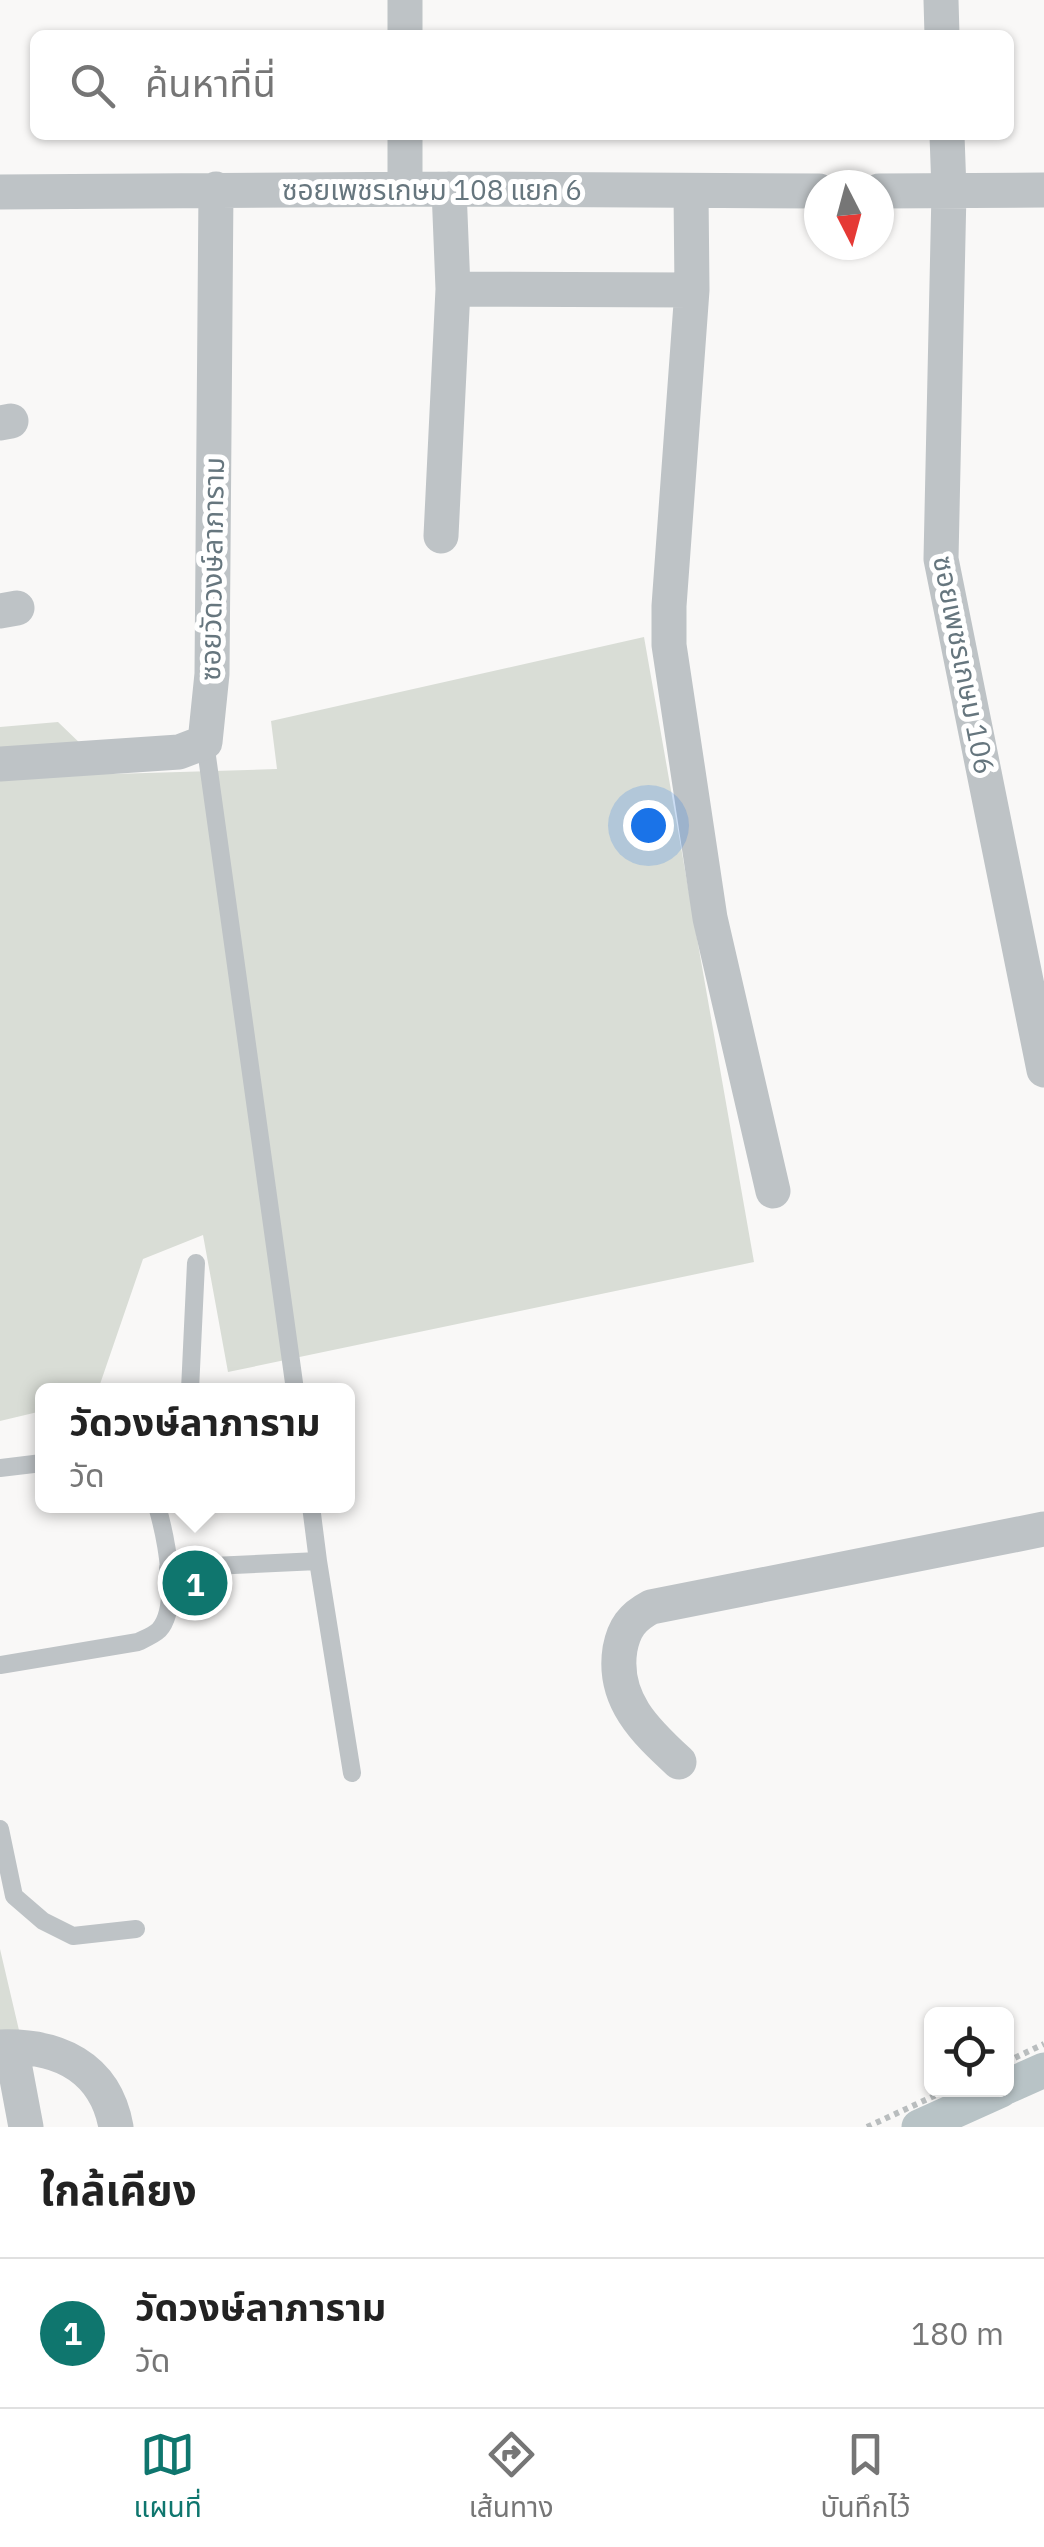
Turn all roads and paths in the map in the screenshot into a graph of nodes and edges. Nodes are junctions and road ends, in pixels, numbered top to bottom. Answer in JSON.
{"nodes":[{"id":1,"x":405,"y":0,"type":"edge"},
{"id":2,"x":941,"y":0,"type":"edge"},
{"id":3,"x":405,"y":30,"type":"edge"},
{"id":4,"x":942,"y":30,"type":"edge"},
{"id":5,"x":405,"y":140,"type":"edge"},
{"id":6,"x":947,"y":140,"type":"edge"},
{"id":7,"x":449,"y":188,"type":"junction"},
{"id":8,"x":216,"y":189,"type":"junction"},
{"id":9,"x":404,"y":189,"type":"junction"},
{"id":10,"x":1044,"y":190,"type":"edge"},
{"id":11,"x":949,"y":191,"type":"junction"},
{"id":12,"x":0,"y":192,"type":"edge"},
{"id":13,"x":691,"y":192,"type":"junction"},
{"id":14,"x":804,"y":192,"type":"edge"},
{"id":15,"x":894,"y":192,"type":"edge"},
{"id":16,"x":453,"y":289,"type":"junction"},
{"id":17,"x":692,"y":290,"type":"junction"},
{"id":18,"x":440,"y":536,"type":"dead end"},
{"id":19,"x":205,"y":742,"type":"junction"},
{"id":20,"x":0,"y":764,"type":"edge"},
{"id":21,"x":1044,"y":1070,"type":"edge"},
{"id":22,"x":774,"y":1191,"type":"dead end"},
{"id":23,"x":196,"y":1263,"type":"dead end"},
{"id":24,"x":190,"y":1383,"type":"edge"},
{"id":25,"x":294,"y":1383,"type":"edge"},
{"id":26,"x":35,"y":1464,"type":"edge"},
{"id":27,"x":0,"y":1468,"type":"edge"},
{"id":28,"x":159,"y":1513,"type":"edge"},
{"id":29,"x":312,"y":1513,"type":"edge"},
{"id":30,"x":1044,"y":1529,"type":"edge"},
{"id":31,"x":318,"y":1560,"type":"junction"},
{"id":32,"x":168,"y":1568,"type":"junction"},
{"id":33,"x":0,"y":1665,"type":"edge"},
{"id":34,"x":679,"y":1762,"type":"dead end"},
{"id":35,"x":352,"y":1773,"type":"dead end"},
{"id":36,"x":0,"y":1829,"type":"edge"},
{"id":37,"x":136,"y":1929,"type":"dead end"},
{"id":38,"x":1044,"y":2044,"type":"edge"},
{"id":39,"x":6,"y":2047,"type":"edge"},
{"id":40,"x":1014,"y":2058,"type":"edge"},
{"id":41,"x":932,"y":2097,"type":"edge"},
{"id":42,"x":26,"y":2127,"type":"edge"},
{"id":43,"x":116,"y":2127,"type":"edge"},
{"id":44,"x":867,"y":2127,"type":"edge"}],
"edges":[{"from":1,"to":3,"type":"street"},
{"from":2,"to":4,"type":"street"},
{"from":5,"to":9,"type":"street"},
{"from":6,"to":11,"type":"street","name":"ซอยเพชรเกษม 106"},
{"from":7,"to":9,"type":"street","name":"ซอยเพชรเกษม 108 แยก 6"},
{"from":7,"to":13,"type":"street","name":"ซอยเพชรเกษม 108 แยก 6"},
{"from":7,"to":16,"type":"street"},
{"from":8,"to":9,"type":"street","name":"ซอยเพชรเกษม 108 แยก 6"},
{"from":8,"to":12,"type":"street","name":"ซอยเพชรเกษม 108 แยก 6"},
{"from":8,"to":19,"type":"street","name":"ซอยวัดวงษ์ลาภาราม"},
{"from":10,"to":11,"type":"street"},
{"from":11,"to":15,"type":"street"},
{"from":11,"to":21,"type":"street","name":"ซอยเพชรเกษม 106"},
{"from":13,"to":14,"type":"street","name":"ซอยเพชรเกษม 108 แยก 6"},
{"from":13,"to":17,"type":"street"},
{"from":16,"to":17,"type":"street"},
{"from":16,"to":18,"type":"street"},
{"from":17,"to":22,"type":"street"},
{"from":19,"to":20,"type":"street"},
{"from":19,"to":25,"type":"lane"},
{"from":23,"to":24,"type":"lane"},
{"from":26,"to":27,"type":"lane"},
{"from":28,"to":32,"type":"lane"},
{"from":29,"to":31,"type":"lane"},
{"from":30,"to":34,"type":"street"},
{"from":31,"to":32,"type":"lane"},
{"from":31,"to":35,"type":"lane"},
{"from":32,"to":33,"type":"lane"},
{"from":36,"to":37,"type":"lane"},
{"from":38,"to":40,"type":"path"},
{"from":39,"to":42,"type":"street"},
{"from":39,"to":43,"type":"street"},
{"from":41,"to":44,"type":"path"}]}
